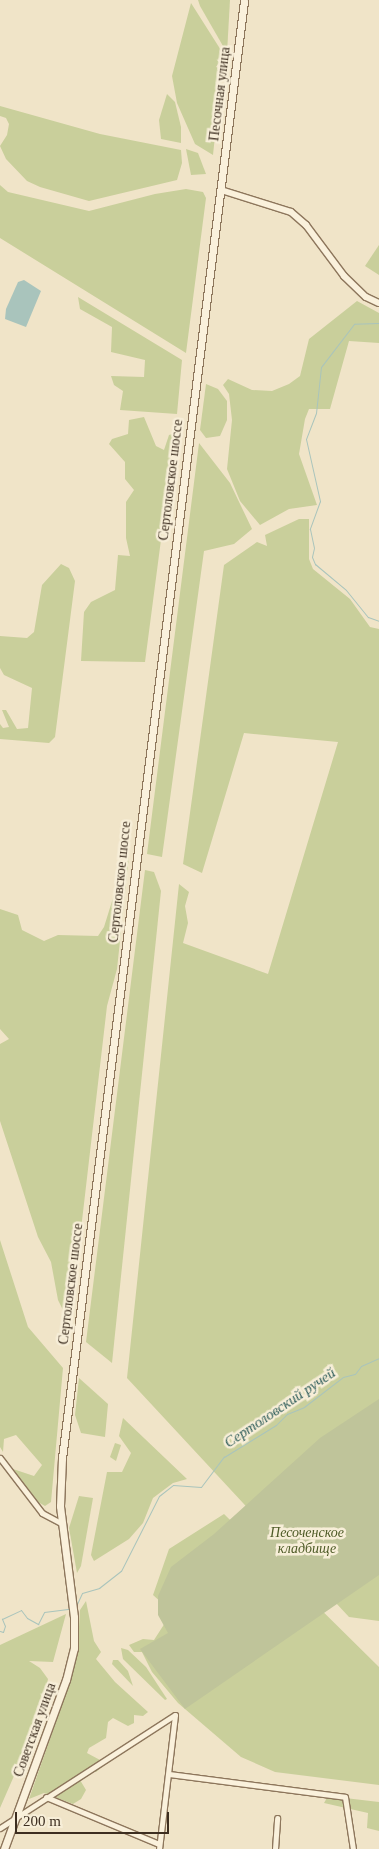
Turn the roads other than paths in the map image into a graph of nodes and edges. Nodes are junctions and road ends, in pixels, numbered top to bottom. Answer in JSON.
{"nodes":[{"id":1,"x":244,"y":0,"type":"edge"},
{"id":2,"x":221,"y":190,"type":"junction"},
{"id":3,"x":379,"y":303,"type":"edge"},
{"id":4,"x":0,"y":1458,"type":"edge"},
{"id":5,"x":61,"y":1523,"type":"junction"},
{"id":6,"x":71,"y":1594,"type":"joint"},
{"id":7,"x":169,"y":1774,"type":"junction"},
{"id":8,"x":46,"y":1797,"type":"junction"},
{"id":9,"x":17,"y":1817,"type":"junction"},
{"id":10,"x":277,"y":1818,"type":"dead end"},
{"id":11,"x":0,"y":1828,"type":"edge"},
{"id":12,"x":159,"y":1846,"type":"edge"},
{"id":13,"x":4,"y":1849,"type":"edge"},
{"id":14,"x":275,"y":1849,"type":"edge"},
{"id":15,"x":353,"y":1849,"type":"edge"}],
"edges":[{"from":1,"to":2,"type":"main road","name":"Песочная улица"},
{"from":2,"to":3,"type":"street"},
{"from":2,"to":5,"type":"main road","name":"Сертоловское шоссе"},
{"from":4,"to":5,"type":"street"},
{"from":5,"to":6,"type":"main road","name":"Сертоловское шоссе"},
{"from":6,"to":9,"type":"main road","name":"Советская улица"},
{"from":7,"to":8,"type":"street"},
{"from":7,"to":12,"type":"street"},
{"from":7,"to":15,"type":"street"},
{"from":8,"to":9,"type":"street"},
{"from":8,"to":12,"type":"street"},
{"from":9,"to":11,"type":"street"},
{"from":9,"to":13,"type":"main road","name":"Советская улица"},
{"from":10,"to":14,"type":"street"}]}
